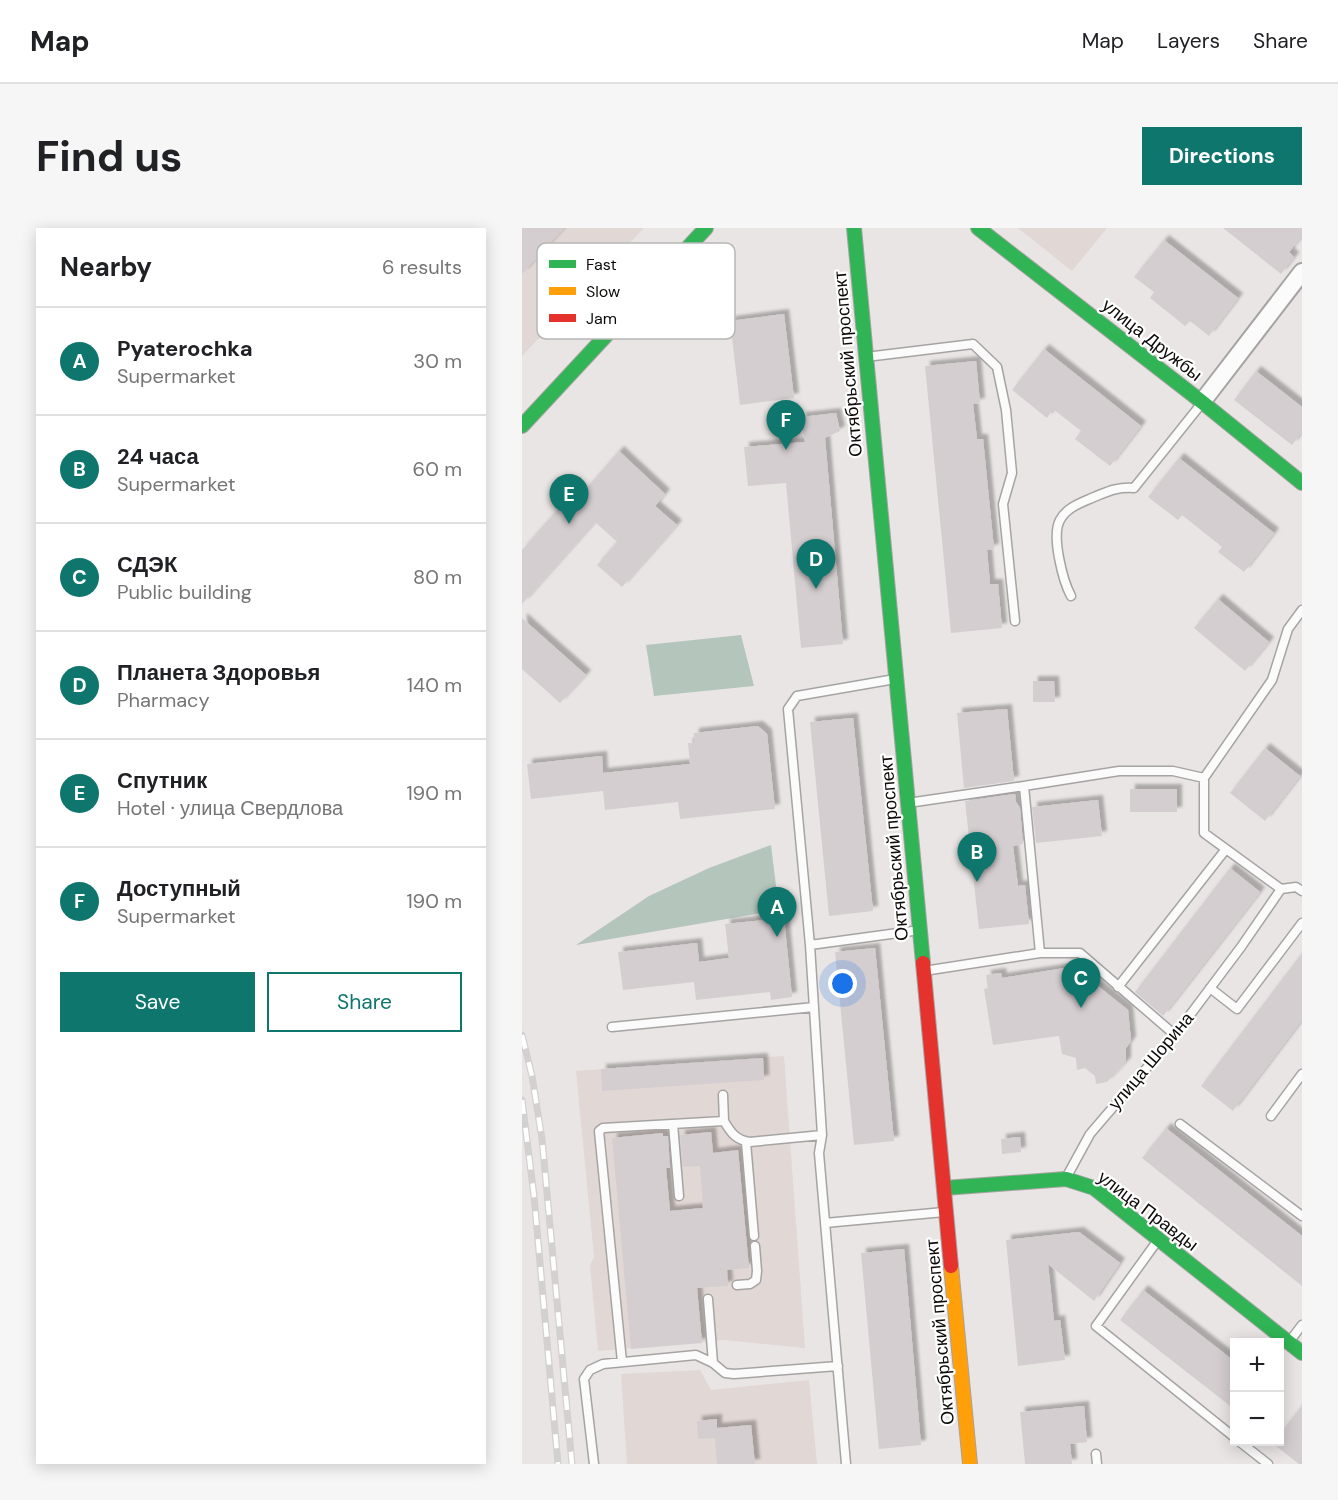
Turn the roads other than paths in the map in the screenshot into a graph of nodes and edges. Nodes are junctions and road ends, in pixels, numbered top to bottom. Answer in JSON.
{"nodes":[{"id":1,"x":706,"y":228,"type":"edge"},
{"id":2,"x":854,"y":228,"type":"edge"},
{"id":3,"x":978,"y":228,"type":"edge"},
{"id":4,"x":692,"y":243,"type":"edge"},
{"id":5,"x":1302,"y":272,"type":"edge"},
{"id":6,"x":603,"y":339,"type":"edge"},
{"id":7,"x":866,"y":357,"type":"junction"},
{"id":8,"x":1202,"y":402,"type":"junction"},
{"id":9,"x":522,"y":426,"type":"edge"},
{"id":10,"x":1302,"y":483,"type":"edge"},
{"id":11,"x":1071,"y":596,"type":"dead end"},
{"id":12,"x":1302,"y":610,"type":"edge"},
{"id":13,"x":1016,"y":621,"type":"dead end"},
{"id":14,"x":896,"y":679,"type":"junction"},
{"id":15,"x":1204,"y":778,"type":"junction"},
{"id":16,"x":1024,"y":786,"type":"junction"},
{"id":17,"x":908,"y":803,"type":"junction"},
{"id":18,"x":1226,"y":849,"type":"junction"},
{"id":19,"x":1281,"y":889,"type":"junction"},
{"id":20,"x":1302,"y":891,"type":"edge"},
{"id":21,"x":1302,"y":923,"type":"edge"},
{"id":22,"x":920,"y":930,"type":"junction"},
{"id":23,"x":810,"y":945,"type":"junction"},
{"id":24,"x":1040,"y":953,"type":"junction"},
{"id":25,"x":924,"y":971,"type":"junction"},
{"id":26,"x":1118,"y":987,"type":"junction"},
{"id":27,"x":1210,"y":988,"type":"junction"},
{"id":28,"x":814,"y":1006,"type":"junction"},
{"id":29,"x":612,"y":1028,"type":"dead end"},
{"id":30,"x":1175,"y":1035,"type":"junction"},
{"id":31,"x":1302,"y":1074,"type":"edge"},
{"id":32,"x":723,"y":1095,"type":"dead end"},
{"id":33,"x":1271,"y":1116,"type":"dead end"},
{"id":34,"x":724,"y":1121,"type":"junction"},
{"id":35,"x":673,"y":1124,"type":"junction"},
{"id":36,"x":1180,"y":1124,"type":"dead end"},
{"id":37,"x":822,"y":1135,"type":"junction"},
{"id":38,"x":746,"y":1142,"type":"junction"},
{"id":39,"x":1066,"y":1179,"type":"junction"},
{"id":40,"x":944,"y":1188,"type":"junction"},
{"id":41,"x":679,"y":1196,"type":"dead end"},
{"id":42,"x":946,"y":1212,"type":"junction"},
{"id":43,"x":1302,"y":1216,"type":"edge"},
{"id":44,"x":825,"y":1223,"type":"junction"},
{"id":45,"x":754,"y":1236,"type":"dead end"},
{"id":46,"x":1158,"y":1239,"type":"junction"},
{"id":47,"x":755,"y":1246,"type":"dead end"},
{"id":48,"x":737,"y":1285,"type":"dead end"},
{"id":49,"x":708,"y":1299,"type":"dead end"},
{"id":50,"x":1302,"y":1325,"type":"edge"},
{"id":51,"x":1289,"y":1342,"type":"junction"},
{"id":52,"x":1302,"y":1353,"type":"edge"},
{"id":53,"x":622,"y":1362,"type":"junction"},
{"id":54,"x":713,"y":1363,"type":"junction"},
{"id":55,"x":838,"y":1366,"type":"junction"},
{"id":56,"x":1230,"y":1434,"type":"edge"},
{"id":57,"x":1245,"y":1446,"type":"edge"},
{"id":58,"x":1096,"y":1454,"type":"dead end"},
{"id":59,"x":594,"y":1464,"type":"edge"},
{"id":60,"x":846,"y":1464,"type":"edge"},
{"id":61,"x":970,"y":1464,"type":"edge"},
{"id":62,"x":1097,"y":1464,"type":"edge"},
{"id":63,"x":1268,"y":1464,"type":"edge"}],
"edges":[{"from":1,"to":4,"type":"main road"},
{"from":2,"to":7,"type":"main road","name":"Октябрьский проспект"},
{"from":3,"to":8,"type":"main road","name":"улица Дружбы"},
{"from":5,"to":8,"type":"street"},
{"from":6,"to":9,"type":"main road"},
{"from":7,"to":13,"type":"lane"},
{"from":7,"to":14,"type":"main road","name":"Октябрьский проспект"},
{"from":8,"to":10,"type":"main road","name":"улица Дружбы"},
{"from":8,"to":11,"type":"lane"},
{"from":12,"to":15,"type":"lane"},
{"from":14,"to":17,"type":"main road","name":"Октябрьский проспект"},
{"from":14,"to":23,"type":"lane"},
{"from":15,"to":16,"type":"lane"},
{"from":15,"to":18,"type":"lane"},
{"from":16,"to":17,"type":"lane"},
{"from":16,"to":24,"type":"lane"},
{"from":17,"to":22,"type":"main road","name":"Октябрьский проспект"},
{"from":18,"to":19,"type":"lane"},
{"from":18,"to":26,"type":"lane"},
{"from":19,"to":20,"type":"lane"},
{"from":19,"to":27,"type":"lane","name":"улица Шорина"},
{"from":21,"to":27,"type":"lane"},
{"from":22,"to":23,"type":"lane"},
{"from":22,"to":25,"type":"main road","name":"Октябрьский проспект"},
{"from":23,"to":28,"type":"lane"},
{"from":24,"to":25,"type":"lane"},
{"from":24,"to":26,"type":"lane"},
{"from":25,"to":40,"type":"main road","name":"Октябрьский проспект"},
{"from":26,"to":30,"type":"lane"},
{"from":27,"to":30,"type":"lane","name":"улица Шорина"},
{"from":28,"to":29,"type":"lane"},
{"from":28,"to":37,"type":"lane"},
{"from":30,"to":39,"type":"lane","name":"улица Шорина"},
{"from":31,"to":33,"type":"lane"},
{"from":32,"to":34,"type":"lane"},
{"from":34,"to":35,"type":"lane"},
{"from":34,"to":38,"type":"lane"},
{"from":35,"to":41,"type":"lane"},
{"from":35,"to":53,"type":"lane"},
{"from":36,"to":43,"type":"lane"},
{"from":37,"to":38,"type":"lane"},
{"from":37,"to":44,"type":"lane"},
{"from":38,"to":45,"type":"lane"},
{"from":39,"to":40,"type":"main road","name":"улица Правды"},
{"from":39,"to":46,"type":"main road","name":"улица Правды"},
{"from":40,"to":42,"type":"main road","name":"Октябрьский проспект"},
{"from":42,"to":44,"type":"lane"},
{"from":42,"to":61,"type":"main road","name":"Октябрьский проспект"},
{"from":44,"to":55,"type":"lane"},
{"from":46,"to":51,"type":"main road","name":"улица Правды"},
{"from":46,"to":56,"type":"lane"},
{"from":47,"to":48,"type":"lane"},
{"from":49,"to":54,"type":"lane"},
{"from":50,"to":51,"type":"lane"},
{"from":51,"to":52,"type":"main road","name":"улица Правды"},
{"from":53,"to":54,"type":"lane"},
{"from":53,"to":59,"type":"lane"},
{"from":54,"to":55,"type":"lane"},
{"from":55,"to":60,"type":"lane"},
{"from":57,"to":63,"type":"lane"},
{"from":58,"to":62,"type":"lane"}]}
